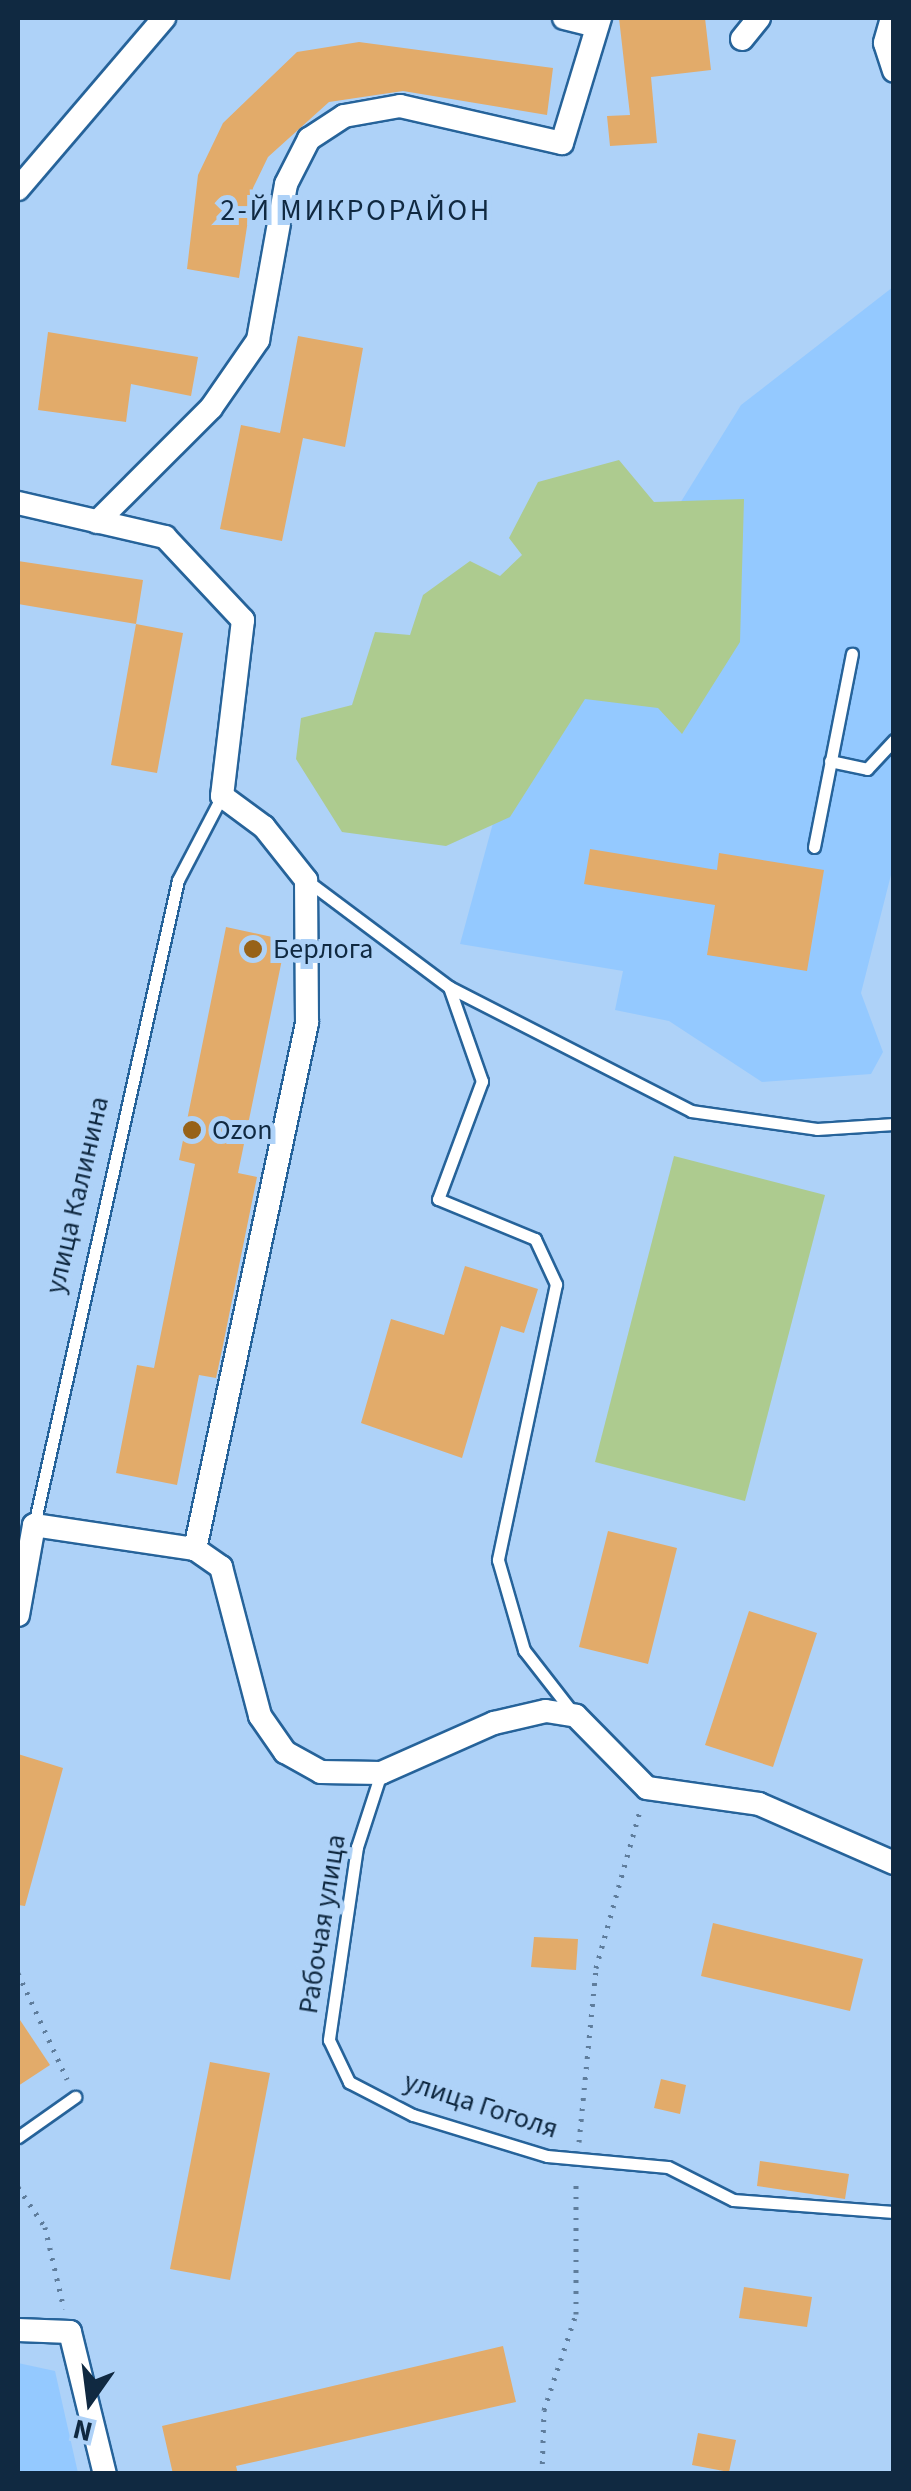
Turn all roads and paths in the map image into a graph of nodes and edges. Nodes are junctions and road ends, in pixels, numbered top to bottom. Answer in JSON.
{"nodes":[{"id":1,"x":164,"y":18,"type":"edge"},
{"id":2,"x":564,"y":18,"type":"edge"},
{"id":3,"x":758,"y":18,"type":"edge"},
{"id":4,"x":892,"y":18,"type":"edge"},
{"id":5,"x":598,"y":22,"type":"edge"},
{"id":6,"x":742,"y":40,"type":"dead end"},
{"id":7,"x":894,"y":71,"type":"edge"},
{"id":8,"x":18,"y":189,"type":"edge"},
{"id":9,"x":18,"y":503,"type":"edge"},
{"id":10,"x":97,"y":522,"type":"junction"},
{"id":11,"x":852,"y":654,"type":"dead end"},
{"id":12,"x":894,"y":740,"type":"edge"},
{"id":13,"x":830,"y":760,"type":"junction"},
{"id":14,"x":222,"y":796,"type":"junction"},
{"id":15,"x":814,"y":847,"type":"dead end"},
{"id":16,"x":306,"y":880,"type":"junction"},
{"id":17,"x":448,"y":988,"type":"junction"},
{"id":18,"x":894,"y":1124,"type":"edge"},
{"id":19,"x":34,"y":1525,"type":"junction"},
{"id":20,"x":196,"y":1549,"type":"junction"},
{"id":21,"x":18,"y":1616,"type":"edge"},
{"id":22,"x":576,"y":1716,"type":"junction"},
{"id":23,"x":381,"y":1773,"type":"junction"},
{"id":24,"x":647,"y":1788,"type":"junction"},
{"id":25,"x":894,"y":1863,"type":"edge"},
{"id":26,"x":18,"y":1973,"type":"edge"},
{"id":27,"x":348,"y":2082,"type":"joint"},
{"id":28,"x":75,"y":2097,"type":"joint"},
{"id":29,"x":18,"y":2137,"type":"edge"},
{"id":30,"x":577,"y":2159,"type":"junction"},
{"id":31,"x":18,"y":2187,"type":"edge"},
{"id":32,"x":894,"y":2212,"type":"edge"},
{"id":33,"x":18,"y":2330,"type":"edge"},
{"id":34,"x":70,"y":2332,"type":"junction"},
{"id":35,"x":105,"y":2474,"type":"edge"},
{"id":36,"x":542,"y":2474,"type":"edge"}],
"edges":[{"from":1,"to":8,"type":"street"},
{"from":2,"to":5,"type":"street"},
{"from":3,"to":6,"type":"street"},
{"from":4,"to":7,"type":"street"},
{"from":5,"to":10,"type":"street"},
{"from":9,"to":10,"type":"street"},
{"from":10,"to":14,"type":"street"},
{"from":11,"to":13,"type":"lane"},
{"from":12,"to":13,"type":"lane"},
{"from":13,"to":15,"type":"lane"},
{"from":14,"to":16,"type":"street"},
{"from":14,"to":19,"type":"lane","name":"улица Калинина"},
{"from":16,"to":17,"type":"lane"},
{"from":16,"to":20,"type":"street"},
{"from":17,"to":18,"type":"lane"},
{"from":17,"to":22,"type":"lane"},
{"from":19,"to":20,"type":"street"},
{"from":19,"to":21,"type":"street","name":"улица Калинина"},
{"from":20,"to":23,"type":"street"},
{"from":22,"to":23,"type":"street"},
{"from":22,"to":24,"type":"street"},
{"from":23,"to":27,"type":"lane","name":"Рабочая улица"},
{"from":24,"to":25,"type":"street"},
{"from":24,"to":30,"type":"path"},
{"from":26,"to":28,"type":"path"},
{"from":27,"to":30,"type":"lane","name":"улица Гоголя"},
{"from":28,"to":29,"type":"lane"},
{"from":30,"to":32,"type":"lane","name":"улица Гоголя"},
{"from":30,"to":36,"type":"path"},
{"from":31,"to":34,"type":"path"},
{"from":33,"to":34,"type":"street"},
{"from":34,"to":35,"type":"street"}]}
